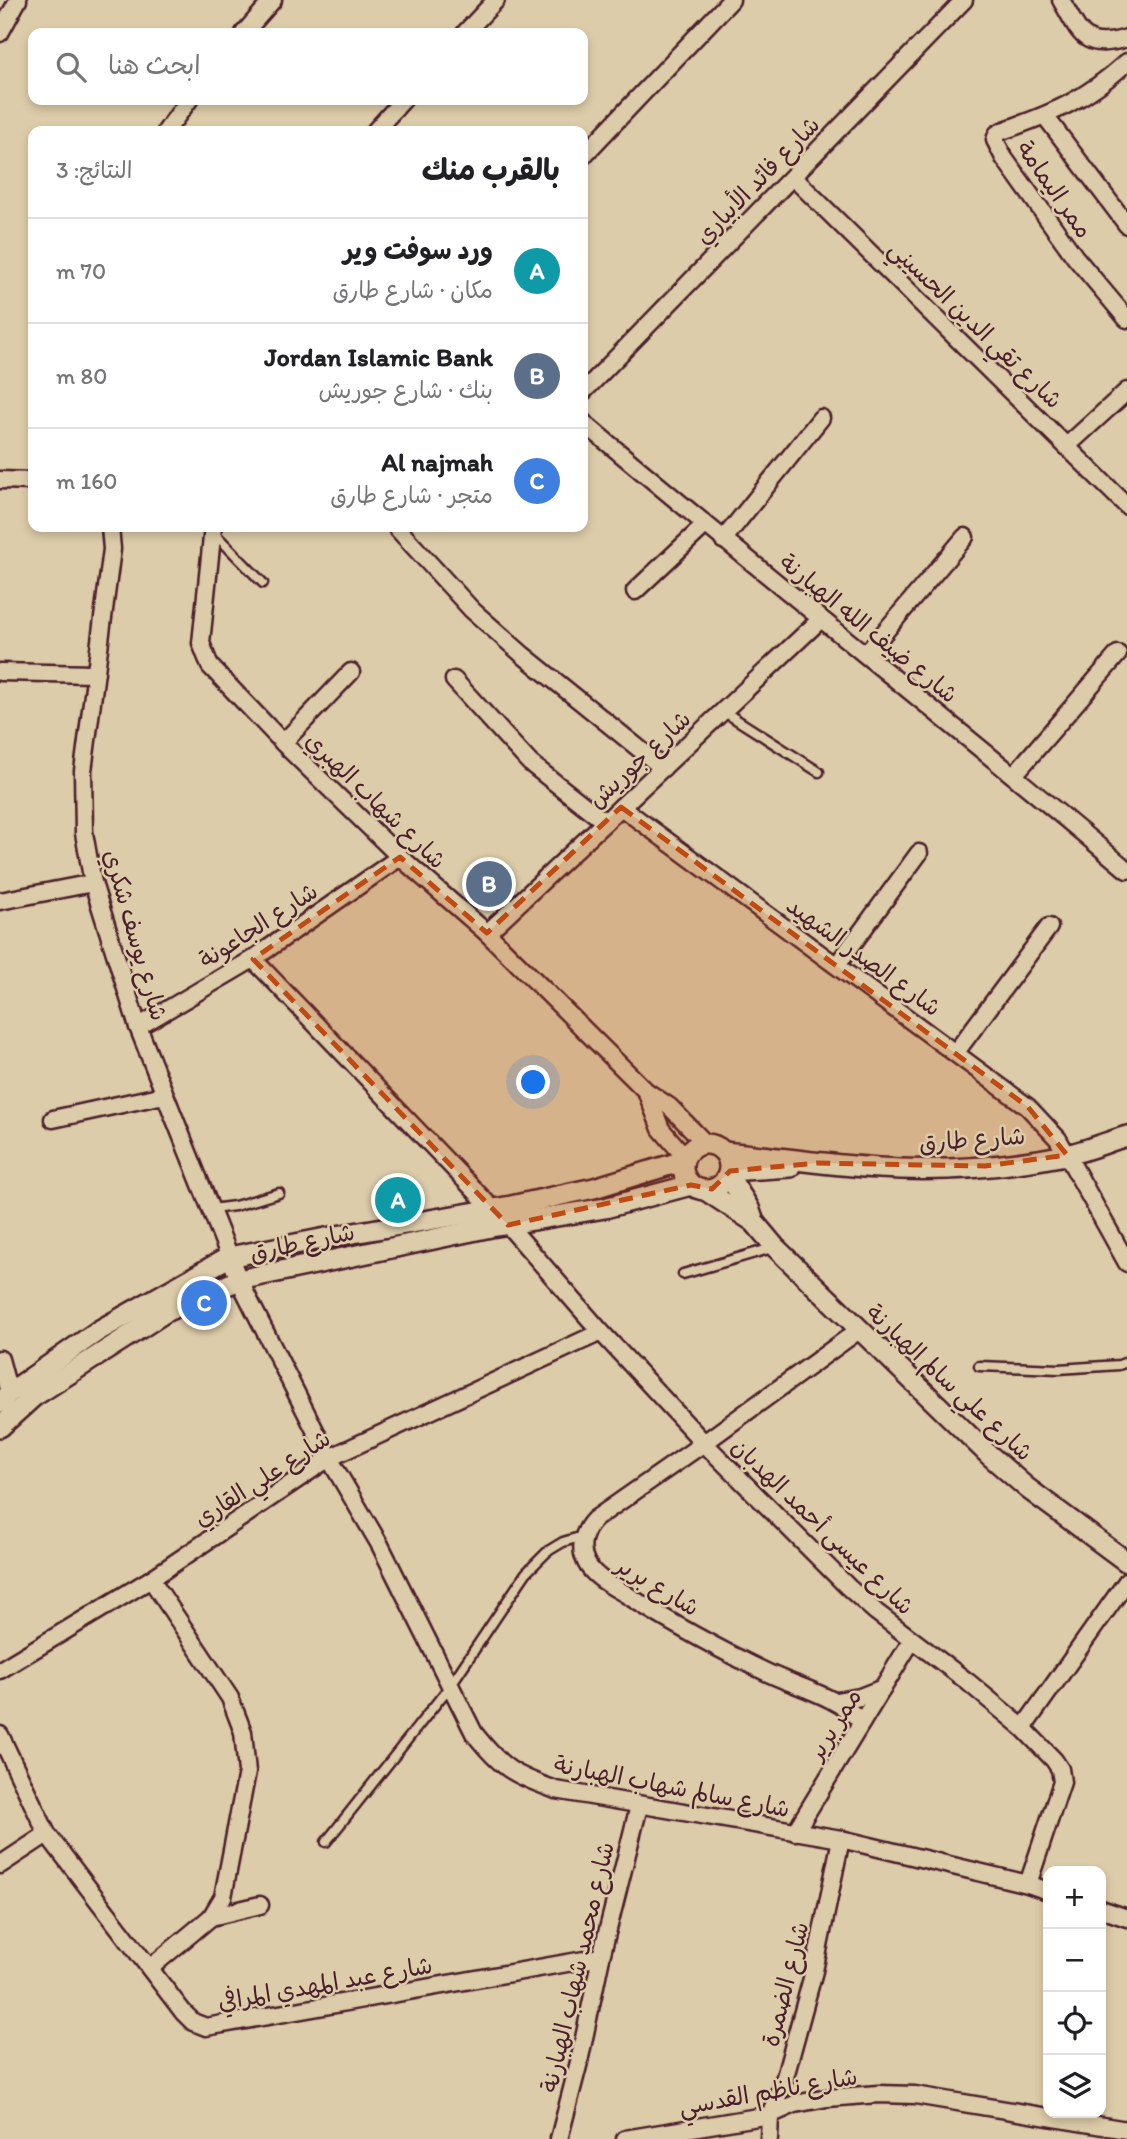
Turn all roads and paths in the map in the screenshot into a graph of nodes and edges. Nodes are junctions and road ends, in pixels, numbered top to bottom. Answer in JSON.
{"nodes":[{"id":1,"x":18,"y":0,"type":"edge"},
{"id":2,"x":273,"y":0,"type":"edge"},
{"id":3,"x":496,"y":0,"type":"edge"},
{"id":4,"x":731,"y":0,"type":"edge"},
{"id":5,"x":964,"y":0,"type":"edge"},
{"id":6,"x":1061,"y":0,"type":"edge"},
{"id":7,"x":248,"y":28,"type":"edge"},
{"id":8,"x":470,"y":28,"type":"edge"},
{"id":9,"x":0,"y":33,"type":"edge"},
{"id":10,"x":1127,"y":38,"type":"edge"},
{"id":11,"x":1127,"y":62,"type":"edge"},
{"id":12,"x":185,"y":105,"type":"edge"},
{"id":13,"x":398,"y":105,"type":"edge"},
{"id":14,"x":1045,"y":116,"type":"junction"},
{"id":15,"x":170,"y":126,"type":"edge"},
{"id":16,"x":380,"y":126,"type":"edge"},
{"id":17,"x":588,"y":151,"type":"edge"},
{"id":18,"x":793,"y":177,"type":"junction"},
{"id":19,"x":1127,"y":225,"type":"edge"},
{"id":20,"x":1127,"y":319,"type":"edge"},
{"id":21,"x":588,"y":387,"type":"edge"},
{"id":22,"x":1127,"y":391,"type":"edge"},
{"id":23,"x":821,"y":418,"type":"dead end"},
{"id":24,"x":588,"y":426,"type":"edge"},
{"id":25,"x":1068,"y":445,"type":"junction"},
{"id":26,"x":0,"y":480,"type":"edge"},
{"id":27,"x":28,"y":481,"type":"edge"},
{"id":28,"x":1127,"y":506,"type":"edge"},
{"id":29,"x":705,"y":525,"type":"junction"},
{"id":30,"x":110,"y":532,"type":"edge"},
{"id":31,"x":213,"y":532,"type":"edge"},
{"id":32,"x":216,"y":532,"type":"edge"},
{"id":33,"x":401,"y":532,"type":"edge"},
{"id":34,"x":965,"y":537,"type":"dead end"},
{"id":35,"x":723,"y":540,"type":"junction"},
{"id":36,"x":263,"y":583,"type":"dead end"},
{"id":37,"x":635,"y":591,"type":"dead end"},
{"id":38,"x":821,"y":619,"type":"junction"},
{"id":39,"x":866,"y":654,"type":"junction"},
{"id":40,"x":1118,"y":654,"type":"dead end"},
{"id":41,"x":0,"y":672,"type":"edge"},
{"id":42,"x":351,"y":672,"type":"dead end"},
{"id":43,"x":94,"y":674,"type":"junction"},
{"id":44,"x":454,"y":680,"type":"dead end"},
{"id":45,"x":723,"y":711,"type":"junction"},
{"id":46,"x":283,"y":743,"type":"junction"},
{"id":47,"x":663,"y":768,"type":"junction"},
{"id":48,"x":819,"y":772,"type":"dead end"},
{"id":49,"x":1014,"y":775,"type":"junction"},
{"id":50,"x":621,"y":807,"type":"junction"},
{"id":51,"x":605,"y":822,"type":"junction"},
{"id":52,"x":919,"y":853,"type":"dead end"},
{"id":53,"x":400,"y":857,"type":"junction"},
{"id":54,"x":1127,"y":870,"type":"edge"},
{"id":55,"x":93,"y":883,"type":"junction"},
{"id":56,"x":0,"y":901,"type":"edge"},
{"id":57,"x":1049,"y":927,"type":"dead end"},
{"id":58,"x":487,"y":933,"type":"junction"},
{"id":59,"x":253,"y":959,"type":"junction"},
{"id":60,"x":837,"y":965,"type":"junction"},
{"id":61,"x":138,"y":1027,"type":"junction"},
{"id":62,"x":956,"y":1052,"type":"junction"},
{"id":63,"x":646,"y":1091,"type":"junction"},
{"id":64,"x":164,"y":1095,"type":"junction"},
{"id":65,"x":54,"y":1119,"type":"dead end"},
{"id":66,"x":1127,"y":1136,"type":"edge"},
{"id":67,"x":706,"y":1144,"type":"junction"},
{"id":68,"x":1067,"y":1155,"type":"junction"},
{"id":69,"x":684,"y":1159,"type":"junction"},
{"id":70,"x":727,"y":1166,"type":"junction"},
{"id":71,"x":698,"y":1188,"type":"junction"},
{"id":72,"x":279,"y":1193,"type":"dead end"},
{"id":73,"x":211,"y":1209,"type":"junction"},
{"id":74,"x":490,"y":1209,"type":"junction"},
{"id":75,"x":754,"y":1222,"type":"junction"},
{"id":76,"x":508,"y":1225,"type":"junction"},
{"id":77,"x":775,"y":1247,"type":"junction"},
{"id":78,"x":229,"y":1257,"type":"junction"},
{"id":79,"x":1127,"y":1263,"type":"edge"},
{"id":80,"x":683,"y":1274,"type":"dead end"},
{"id":81,"x":239,"y":1280,"type":"junction"},
{"id":82,"x":859,"y":1330,"type":"junction"},
{"id":83,"x":601,"y":1332,"type":"junction"},
{"id":84,"x":0,"y":1359,"type":"edge"},
{"id":85,"x":1127,"y":1362,"type":"edge"},
{"id":86,"x":979,"y":1366,"type":"dead end"},
{"id":87,"x":5,"y":1398,"type":"edge"},
{"id":88,"x":0,"y":1427,"type":"edge"},
{"id":89,"x":704,"y":1443,"type":"junction"},
{"id":90,"x":330,"y":1458,"type":"junction"},
{"id":91,"x":583,"y":1536,"type":"junction"},
{"id":92,"x":1127,"y":1562,"type":"edge"},
{"id":93,"x":152,"y":1579,"type":"junction"},
{"id":94,"x":1127,"y":1581,"type":"edge"},
{"id":95,"x":912,"y":1640,"type":"junction"},
{"id":96,"x":0,"y":1670,"type":"edge"},
{"id":97,"x":450,"y":1686,"type":"junction"},
{"id":98,"x":883,"y":1688,"type":"junction"},
{"id":99,"x":837,"y":1701,"type":"junction"},
{"id":100,"x":862,"y":1722,"type":"junction"},
{"id":101,"x":1023,"y":1728,"type":"junction"},
{"id":102,"x":0,"y":1735,"type":"edge"},
{"id":103,"x":639,"y":1805,"type":"junction"},
{"id":104,"x":795,"y":1832,"type":"junction"},
{"id":105,"x":47,"y":1834,"type":"junction"},
{"id":106,"x":841,"y":1839,"type":"junction"},
{"id":107,"x":326,"y":1842,"type":"dead end"},
{"id":108,"x":0,"y":1865,"type":"edge"},
{"id":109,"x":1028,"y":1884,"type":"junction"},
{"id":110,"x":1043,"y":1889,"type":"edge"},
{"id":111,"x":260,"y":1905,"type":"dead end"},
{"id":112,"x":1106,"y":1911,"type":"edge"},
{"id":113,"x":211,"y":1917,"type":"junction"},
{"id":114,"x":1127,"y":1918,"type":"edge"},
{"id":115,"x":601,"y":1957,"type":"junction"},
{"id":116,"x":150,"y":1968,"type":"junction"},
{"id":117,"x":770,"y":2115,"type":"junction"},
{"id":118,"x":1127,"y":2130,"type":"edge"},
{"id":119,"x":559,"y":2139,"type":"edge"},
{"id":120,"x":625,"y":2139,"type":"edge"},
{"id":121,"x":769,"y":2139,"type":"edge"}],
"edges":[{"from":1,"to":9,"type":"street"},
{"from":2,"to":7,"type":"street"},
{"from":3,"to":8,"type":"street"},
{"from":4,"to":17,"type":"street"},
{"from":5,"to":18,"type":"street","name":"شارع فائد الأبياري"},
{"from":6,"to":10,"type":"street"},
{"from":11,"to":14,"type":"street","name":"ممر اليمامة"},
{"from":12,"to":15,"type":"street"},
{"from":13,"to":16,"type":"street"},
{"from":14,"to":19,"type":"street"},
{"from":14,"to":20,"type":"street","name":"ممر اليمامة"},
{"from":18,"to":21,"type":"street","name":"شارع فائد الأبياري"},
{"from":18,"to":25,"type":"street","name":"شارع تقي الدين الحسيني"},
{"from":22,"to":25,"type":"street"},
{"from":23,"to":35,"type":"street"},
{"from":24,"to":29,"type":"street","name":"شارع ضيف الله الهبارنة"},
{"from":25,"to":28,"type":"street","name":"شارع تقي الدين الحسيني"},
{"from":26,"to":27,"type":"street"},
{"from":29,"to":35,"type":"street","name":"شارع ضيف الله الهبارنة"},
{"from":29,"to":37,"type":"street"},
{"from":30,"to":43,"type":"street","name":"شارع يوسف شكري"},
{"from":31,"to":46,"type":"street","name":"شارع شهاب الهبري"},
{"from":32,"to":36,"type":"lane"},
{"from":33,"to":47,"type":"street"},
{"from":34,"to":39,"type":"street"},
{"from":35,"to":38,"type":"street","name":"شارع ضيف الله الهبارنة"},
{"from":38,"to":39,"type":"street","name":"شارع ضيف الله الهبارنة"},
{"from":38,"to":45,"type":"street","name":"شارع جوريش"},
{"from":39,"to":49,"type":"street","name":"شارع ضيف الله الهبارنة"},
{"from":40,"to":49,"type":"street"},
{"from":41,"to":43,"type":"street"},
{"from":42,"to":46,"type":"street"},
{"from":43,"to":55,"type":"street","name":"شارع يوسف شكري"},
{"from":44,"to":51,"type":"street"},
{"from":45,"to":47,"type":"street","name":"شارع جوريش"},
{"from":45,"to":48,"type":"lane"},
{"from":46,"to":53,"type":"street","name":"شارع شهاب الهبري"},
{"from":47,"to":50,"type":"street","name":"شارع جوريش"},
{"from":49,"to":54,"type":"street","name":"شارع ضيف الله الهبارنة"},
{"from":50,"to":51,"type":"street","name":"شارع جوريش"},
{"from":50,"to":60,"type":"street","name":"شارع الصدر الشهيد"},
{"from":51,"to":58,"type":"street","name":"شارع جوريش"},
{"from":52,"to":60,"type":"street"},
{"from":53,"to":58,"type":"street","name":"شارع شهاب الهبري"},
{"from":53,"to":59,"type":"street","name":"شارع الجاعونة"},
{"from":55,"to":56,"type":"street"},
{"from":55,"to":61,"type":"street","name":"شارع يوسف شكري"},
{"from":57,"to":62,"type":"street"},
{"from":58,"to":63,"type":"street","name":"شارع شهاب الهبري"},
{"from":59,"to":61,"type":"street","name":"شارع الجاعونة"},
{"from":59,"to":74,"type":"street","name":"شارع عيسى أحمد الهدبان"},
{"from":60,"to":62,"type":"street","name":"شارع الصدر الشهيد"},
{"from":61,"to":64,"type":"street","name":"شارع يوسف شكري"},
{"from":62,"to":68,"type":"street","name":"شارع الصدر الشهيد"},
{"from":63,"to":67,"type":"street","name":"شارع شهاب الهبري"},
{"from":63,"to":69,"type":"street","name":"شارع شهاب الهبري"},
{"from":64,"to":65,"type":"street"},
{"from":64,"to":73,"type":"street","name":"شارع يوسف شكري"},
{"from":66,"to":68,"type":"street","name":"شارع طارق"},
{"from":67,"to":69,"type":"street"},
{"from":67,"to":70,"type":"street"},
{"from":68,"to":70,"type":"street","name":"شارع طارق"},
{"from":68,"to":79,"type":"street","name":"شارع الصدر الشهيد"},
{"from":69,"to":71,"type":"street"},
{"from":69,"to":74,"type":"street","name":"شارع طارق"},
{"from":70,"to":71,"type":"street"},
{"from":70,"to":75,"type":"street","name":"شارع علي سالم الهبارنة"},
{"from":71,"to":75,"type":"street","name":"شارع علي سالم الهبارنة"},
{"from":71,"to":76,"type":"street","name":"شارع طارق"},
{"from":72,"to":73,"type":"lane"},
{"from":73,"to":78,"type":"street","name":"شارع يوسف شكري"},
{"from":74,"to":76,"type":"street","name":"شارع عيسى أحمد الهدبان"},
{"from":74,"to":78,"type":"street","name":"شارع طارق"},
{"from":75,"to":77,"type":"street","name":"شارع علي سالم الهبارنة"},
{"from":76,"to":81,"type":"street","name":"شارع طارق"},
{"from":76,"to":83,"type":"street","name":"شارع عيسى أحمد الهدبان"},
{"from":77,"to":80,"type":"lane"},
{"from":77,"to":82,"type":"street","name":"شارع علي سالم الهبارنة"},
{"from":78,"to":81,"type":"street","name":"شارع يوسف شكري"},
{"from":78,"to":87,"type":"street","name":"شارع طارق"},
{"from":81,"to":88,"type":"street","name":"شارع طارق"},
{"from":81,"to":90,"type":"street","name":"شارع سالم شهاب الهبارنة"},
{"from":82,"to":89,"type":"street"},
{"from":82,"to":92,"type":"street","name":"شارع علي سالم الهبارنة"},
{"from":83,"to":89,"type":"street","name":"شارع عيسى أحمد الهدبان"},
{"from":83,"to":90,"type":"street","name":"شارع علي القاري"},
{"from":84,"to":87,"type":"street"},
{"from":85,"to":86,"type":"lane"},
{"from":89,"to":91,"type":"street"},
{"from":89,"to":95,"type":"street","name":"شارع عيسى أحمد الهدبان"},
{"from":90,"to":93,"type":"street","name":"شارع علي القاري"},
{"from":90,"to":97,"type":"street","name":"شارع سالم شهاب الهبارنة"},
{"from":91,"to":97,"type":"lane"},
{"from":91,"to":99,"type":"street","name":"شارع برير"},
{"from":93,"to":96,"type":"street","name":"شارع علي القاري"},
{"from":93,"to":113,"type":"street"},
{"from":94,"to":101,"type":"street"},
{"from":95,"to":98,"type":"street","name":"ممر برير"},
{"from":95,"to":101,"type":"street","name":"شارع عيسى أحمد الهدبان"},
{"from":97,"to":103,"type":"street","name":"شارع سالم شهاب الهبارنة"},
{"from":97,"to":107,"type":"lane"},
{"from":98,"to":99,"type":"street"},
{"from":98,"to":100,"type":"street","name":"ممر برير"},
{"from":99,"to":100,"type":"street","name":"شارع برير"},
{"from":100,"to":104,"type":"street","name":"ممر برير"},
{"from":101,"to":109,"type":"street","name":"شارع عيسى أحمد الهدبان"},
{"from":102,"to":105,"type":"street","name":"شارع عبد المهدي المرافي"},
{"from":103,"to":104,"type":"street","name":"شارع سالم شهاب الهبارنة"},
{"from":103,"to":115,"type":"street","name":"شارع محمد شهاب الهبارنة"},
{"from":104,"to":106,"type":"street","name":"شارع سالم شهاب الهبارنة"},
{"from":105,"to":108,"type":"street"},
{"from":105,"to":116,"type":"street","name":"شارع عبد المهدي المرافي"},
{"from":106,"to":109,"type":"street","name":"شارع سالم شهاب الهبارنة"},
{"from":106,"to":117,"type":"street","name":"شارع الضمرة"},
{"from":109,"to":110,"type":"street","name":"شارع سالم شهاب الهبارنة"},
{"from":111,"to":113,"type":"street"},
{"from":112,"to":114,"type":"street"},
{"from":113,"to":116,"type":"street"},
{"from":115,"to":116,"type":"street","name":"شارع عبد المهدي المرافي"},
{"from":115,"to":119,"type":"street","name":"شارع محمد شهاب الهبارنة"},
{"from":117,"to":118,"type":"street","name":"شارع ناظم القدسي"},
{"from":117,"to":120,"type":"street","name":"شارع ناظم القدسي"},
{"from":117,"to":121,"type":"street","name":"شارع الضمرة"}]}
